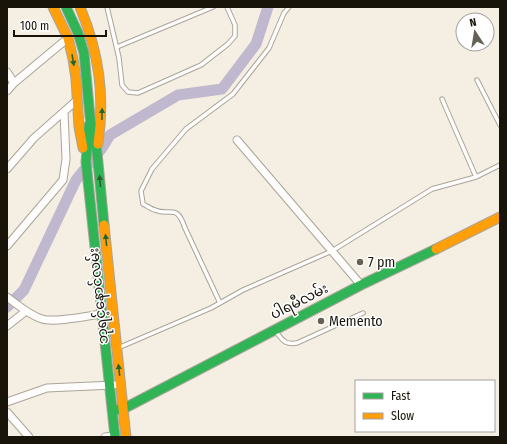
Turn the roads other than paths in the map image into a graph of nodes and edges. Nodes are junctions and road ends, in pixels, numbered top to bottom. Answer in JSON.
{"nodes":[{"id":1,"x":66,"y":7,"type":"edge"},
{"id":2,"x":80,"y":7,"type":"edge"},
{"id":3,"x":107,"y":7,"type":"edge"},
{"id":4,"x":213,"y":7,"type":"edge"},
{"id":5,"x":227,"y":7,"type":"edge"},
{"id":6,"x":289,"y":7,"type":"edge"},
{"id":7,"x":53,"y":8,"type":"edge"},
{"id":8,"x":68,"y":38,"type":"junction"},
{"id":9,"x":117,"y":47,"type":"junction"},
{"id":10,"x":7,"y":72,"type":"edge"},
{"id":11,"x":477,"y":80,"type":"dead end"},
{"id":12,"x":14,"y":83,"type":"junction"},
{"id":13,"x":7,"y":91,"type":"edge"},
{"id":14,"x":442,"y":99,"type":"dead end"},
{"id":15,"x":77,"y":100,"type":"junction"},
{"id":16,"x":64,"y":112,"type":"junction"},
{"id":17,"x":90,"y":117,"type":"junction"},
{"id":18,"x":500,"y":125,"type":"edge"},
{"id":19,"x":238,"y":140,"type":"dead end"},
{"id":20,"x":97,"y":152,"type":"junction"},
{"id":21,"x":86,"y":162,"type":"junction"},
{"id":22,"x":500,"y":165,"type":"edge"},
{"id":23,"x":7,"y":169,"type":"edge"},
{"id":24,"x":476,"y":177,"type":"junction"},
{"id":25,"x":500,"y":217,"type":"edge"},
{"id":26,"x":7,"y":246,"type":"edge"},
{"id":27,"x":332,"y":252,"type":"junction"},
{"id":28,"x":361,"y":285,"type":"junction"},
{"id":29,"x":7,"y":297,"type":"edge"},
{"id":30,"x":220,"y":303,"type":"junction"},
{"id":31,"x":26,"y":311,"type":"junction"},
{"id":32,"x":363,"y":313,"type":"dead end"},
{"id":33,"x":101,"y":314,"type":"junction"},
{"id":34,"x":7,"y":326,"type":"edge"},
{"id":35,"x":275,"y":330,"type":"junction"},
{"id":36,"x":117,"y":351,"type":"junction"},
{"id":37,"x":106,"y":355,"type":"junction"},
{"id":38,"x":121,"y":384,"type":"junction"},
{"id":39,"x":109,"y":386,"type":"junction"},
{"id":40,"x":7,"y":402,"type":"edge"},
{"id":41,"x":123,"y":408,"type":"junction"},
{"id":42,"x":112,"y":410,"type":"junction"},
{"id":43,"x":7,"y":412,"type":"edge"},
{"id":44,"x":115,"y":436,"type":"edge"},
{"id":45,"x":126,"y":436,"type":"edge"},
{"id":46,"x":29,"y":437,"type":"edge"},
{"id":47,"x":105,"y":437,"type":"edge"}],
"edges":[{"from":1,"to":17,"type":"main road","name":"ဘုရင့်နောင်လမ်း"},
{"from":20,"to":2,"type":"main road","name":"ဘုရင့်နောင်လမ်း","one_way":true},
{"from":3,"to":9,"type":"lane"},
{"from":4,"to":9,"type":"lane"},
{"from":5,"to":9,"type":"lane"},
{"from":6,"to":30,"type":"lane"},
{"from":7,"to":8,"type":"main road","name":"ဘုရင့်နောင်လမ်း"},
{"from":8,"to":12,"type":"street"},
{"from":8,"to":15,"type":"main road","name":"ဘုရင့်နောင်လမ်း","one_way":true},
{"from":10,"to":12,"type":"street"},
{"from":11,"to":18,"type":"lane"},
{"from":12,"to":13,"type":"street"},
{"from":14,"to":24,"type":"lane"},
{"from":15,"to":16,"type":"street"},
{"from":15,"to":21,"type":"main road","name":"ဘုရင့်နောင်လမ်း"},
{"from":16,"to":23,"type":"street"},
{"from":16,"to":26,"type":"street"},
{"from":17,"to":20,"type":"main road","name":"ဘုရင့်နောင်လမ်း"},
{"from":17,"to":21,"type":"main road","name":"ဘုရင့်နောင်လမ်း"},
{"from":19,"to":27,"type":"street"},
{"from":36,"to":20,"type":"main road","name":"ဘုရင့်နောင်လမ်း","one_way":true},
{"from":21,"to":33,"type":"main road","name":"ဘုရင့်နောင်လမ်း"},
{"from":22,"to":24,"type":"lane"},
{"from":24,"to":27,"type":"lane"},
{"from":25,"to":28,"type":"main road","name":"ပါရမီလမ်း"},
{"from":27,"to":28,"type":"street"},
{"from":27,"to":30,"type":"lane"},
{"from":28,"to":35,"type":"main road","name":"ပါရမီလမ်း"},
{"from":29,"to":31,"type":"street"},
{"from":30,"to":36,"type":"lane"},
{"from":31,"to":33,"type":"street"},
{"from":31,"to":34,"type":"street"},
{"from":32,"to":35,"type":"lane"},
{"from":33,"to":37,"type":"main road","name":"ဘုရင့်နောင်လမ်း"},
{"from":35,"to":41,"type":"main road","name":"ပါရမီလမ်း"},
{"from":36,"to":37,"type":"main road"},
{"from":38,"to":36,"type":"main road","name":"ဘုရင့်နောင်လမ်း","one_way":true},
{"from":37,"to":39,"type":"main road","name":"ဘုရင့်နောင်လမ်း"},
{"from":38,"to":39,"type":"street"},
{"from":38,"to":41,"type":"main road","name":"ဘုရင့်နောင်လမ်း"},
{"from":39,"to":40,"type":"street"},
{"from":39,"to":42,"type":"main road","name":"ဘုရင့်နောင်လမ်း"},
{"from":41,"to":42,"type":"main road","name":"ပါရမီလမ်း"},
{"from":41,"to":45,"type":"main road","name":"ဘုရင့်နောင်လမ်း"},
{"from":42,"to":44,"type":"main road","name":"ဘုရင့်နောင်လမ်း"},
{"from":43,"to":46,"type":"street"},
{"from":44,"to":45,"type":"lane"},
{"from":44,"to":47,"type":"street"}]}
